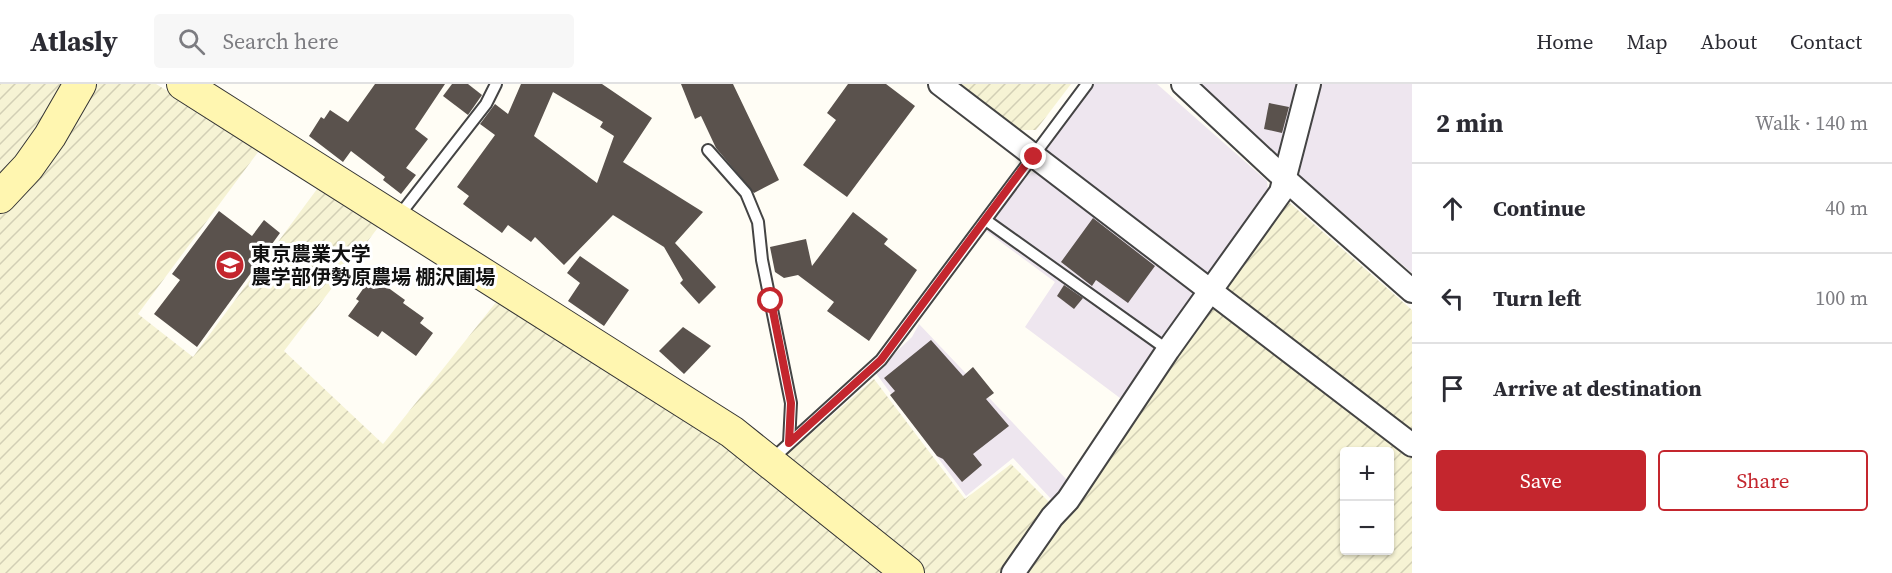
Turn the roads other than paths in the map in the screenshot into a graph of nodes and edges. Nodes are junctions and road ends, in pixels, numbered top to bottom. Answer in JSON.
{"nodes":[{"id":1,"x":80,"y":84,"type":"edge"},
{"id":2,"x":183,"y":84,"type":"edge"},
{"id":3,"x":496,"y":84,"type":"edge"},
{"id":4,"x":940,"y":84,"type":"edge"},
{"id":5,"x":1087,"y":84,"type":"edge"},
{"id":6,"x":1183,"y":84,"type":"edge"},
{"id":7,"x":1309,"y":84,"type":"edge"},
{"id":8,"x":708,"y":150,"type":"dead end"},
{"id":9,"x":1034,"y":157,"type":"junction"},
{"id":10,"x":1286,"y":180,"type":"junction"},
{"id":11,"x":0,"y":197,"type":"edge"},
{"id":12,"x":396,"y":220,"type":"junction"},
{"id":13,"x":987,"y":221,"type":"junction"},
{"id":14,"x":1210,"y":291,"type":"junction"},
{"id":15,"x":1412,"y":291,"type":"edge"},
{"id":16,"x":1168,"y":350,"type":"junction"},
{"id":17,"x":1412,"y":445,"type":"edge"},
{"id":18,"x":779,"y":452,"type":"junction"},
{"id":19,"x":908,"y":573,"type":"edge"},
{"id":20,"x":1013,"y":573,"type":"edge"}],
"edges":[{"from":1,"to":11,"type":"street"},
{"from":2,"to":12,"type":"street"},
{"from":3,"to":12,"type":"lane"},
{"from":4,"to":9,"type":"street"},
{"from":5,"to":9,"type":"lane"},
{"from":6,"to":10,"type":"street"},
{"from":7,"to":10,"type":"street"},
{"from":8,"to":18,"type":"lane"},
{"from":9,"to":13,"type":"lane"},
{"from":9,"to":14,"type":"street"},
{"from":10,"to":14,"type":"street"},
{"from":10,"to":15,"type":"street"},
{"from":12,"to":18,"type":"street"},
{"from":13,"to":16,"type":"lane"},
{"from":13,"to":18,"type":"lane"},
{"from":14,"to":16,"type":"street"},
{"from":14,"to":17,"type":"street"},
{"from":16,"to":20,"type":"street"},
{"from":18,"to":19,"type":"street"}]}
